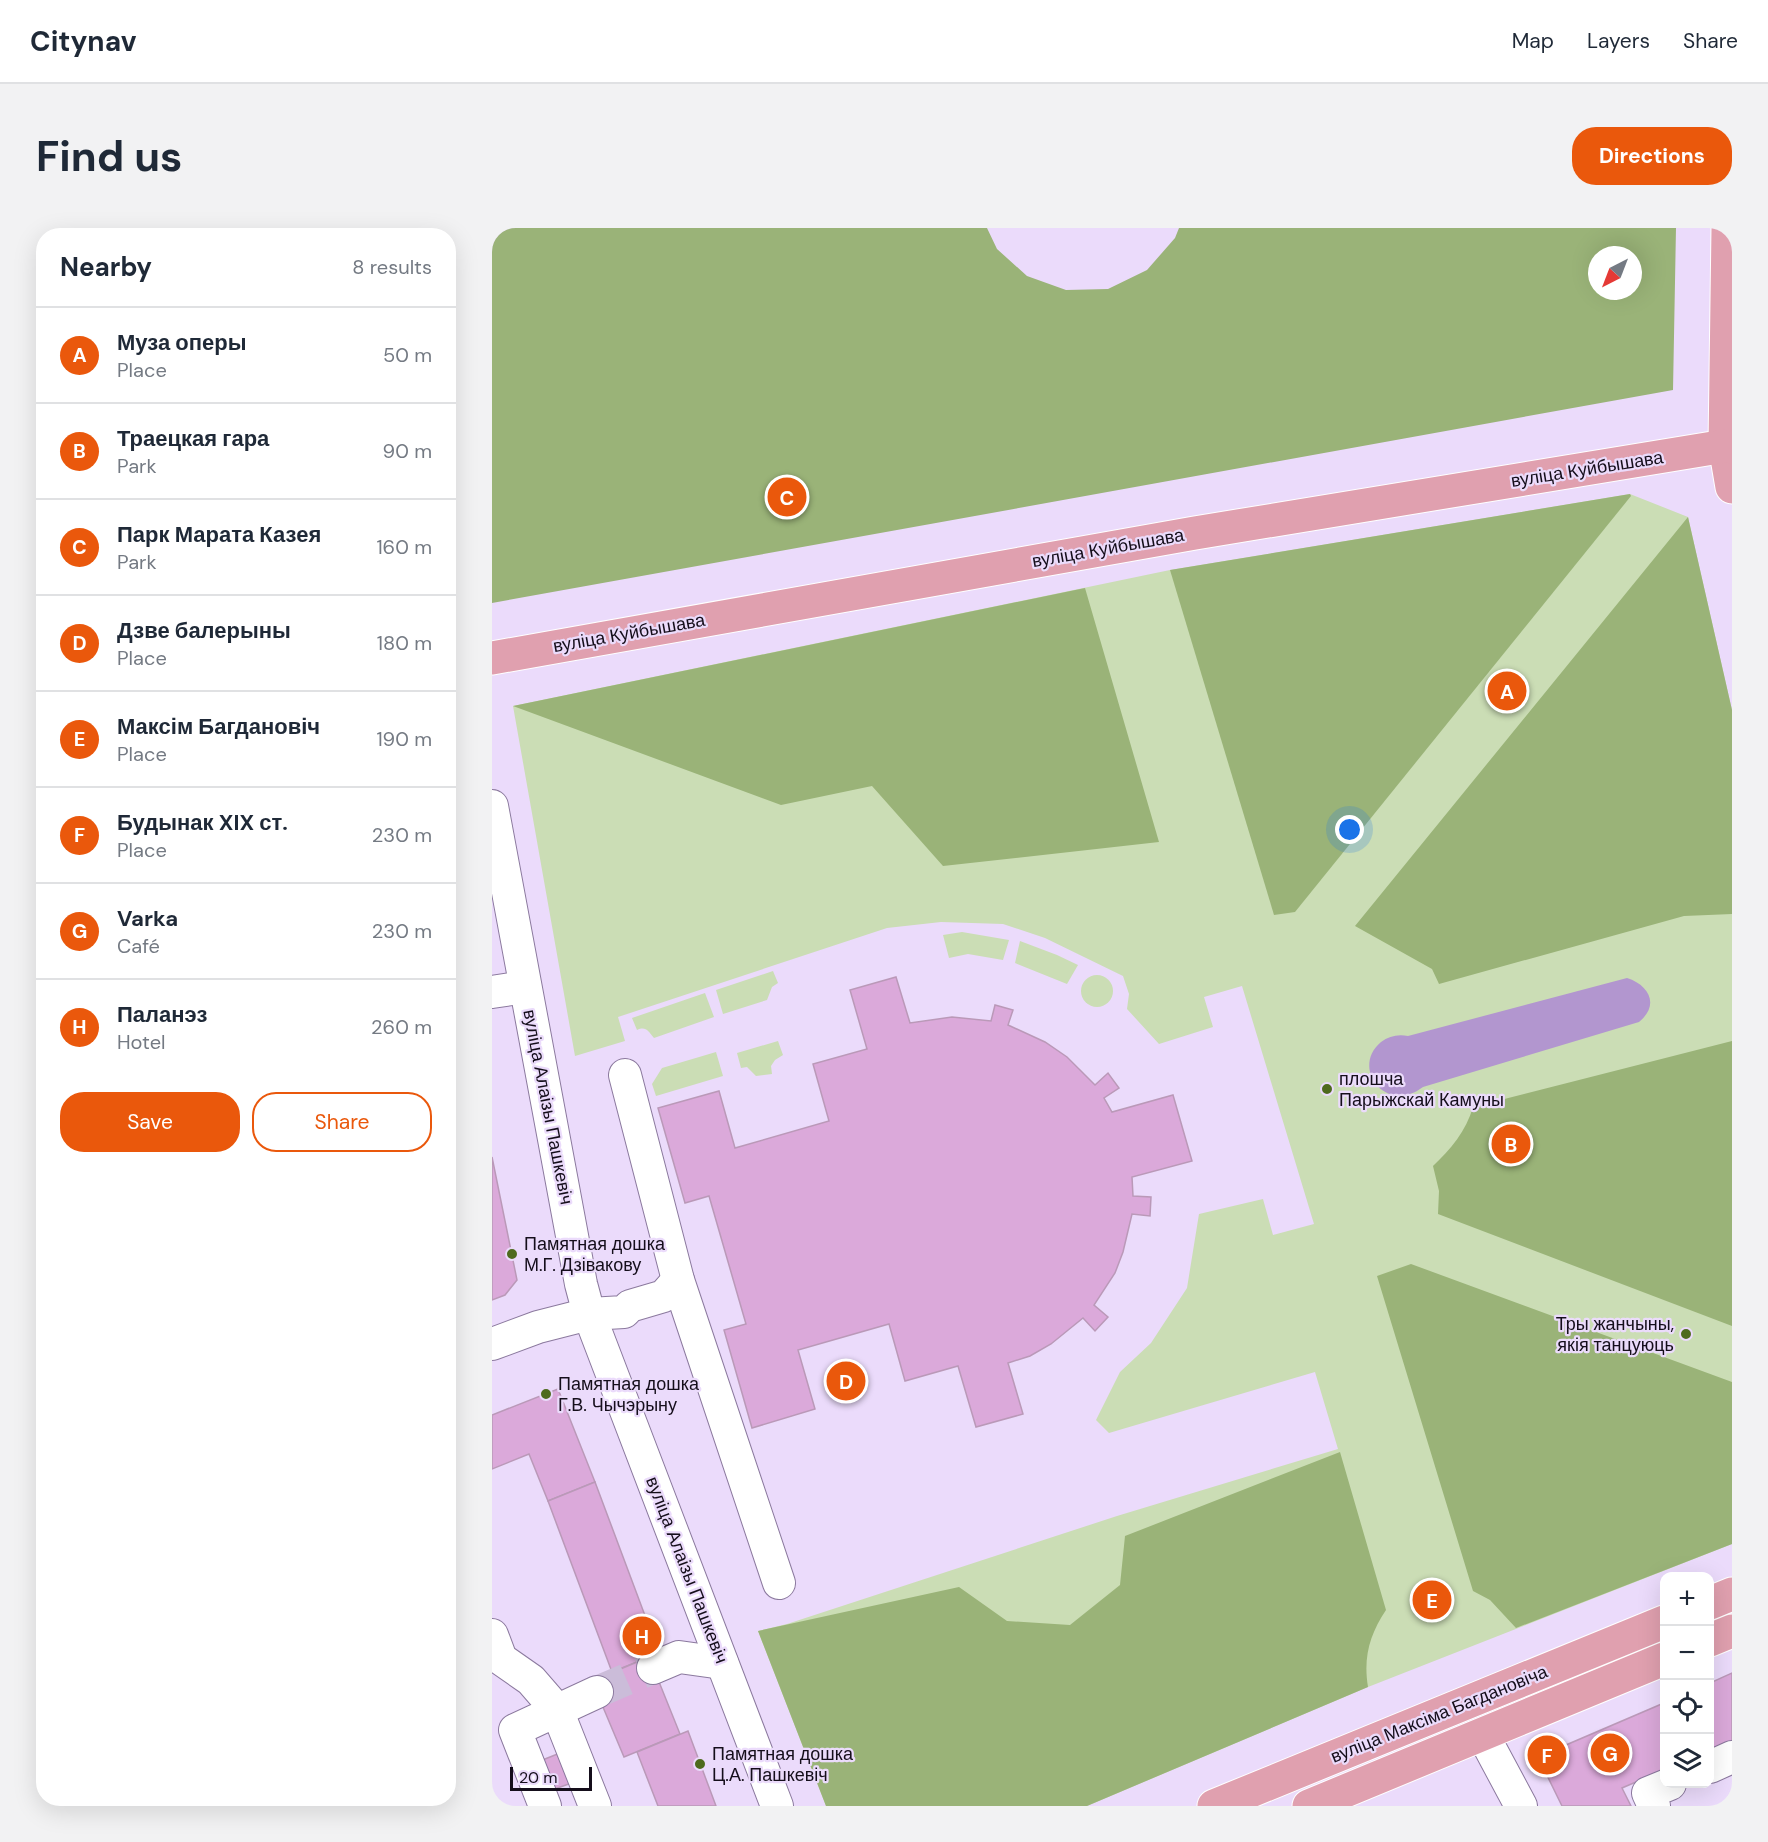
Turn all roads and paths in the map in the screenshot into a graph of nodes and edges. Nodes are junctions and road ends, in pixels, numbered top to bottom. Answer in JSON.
{"nodes":[{"id":1,"x":1728,"y":228,"type":"edge"},
{"id":2,"x":1728,"y":377,"type":"edge"},
{"id":3,"x":1730,"y":444,"type":"edge"},
{"id":4,"x":1669,"y":455,"type":"junction"},
{"id":5,"x":1732,"y":487,"type":"edge"},
{"id":6,"x":1732,"y":496,"type":"edge"},
{"id":7,"x":492,"y":658,"type":"edge"},
{"id":8,"x":492,"y":806,"type":"edge"},
{"id":9,"x":525,"y":987,"type":"junction"},
{"id":10,"x":492,"y":992,"type":"edge"},
{"id":11,"x":624,"y":1075,"type":"dead end"},
{"id":12,"x":678,"y":1280,"type":"junction"},
{"id":13,"x":589,"y":1314,"type":"junction"},
{"id":14,"x":492,"y":1344,"type":"edge"},
{"id":15,"x":779,"y":1583,"type":"dead end"},
{"id":16,"x":1732,"y":1594,"type":"edge"},
{"id":17,"x":1714,"y":1602,"type":"edge"},
{"id":18,"x":1660,"y":1624,"type":"edge"},
{"id":19,"x":1732,"y":1631,"type":"edge"},
{"id":20,"x":1714,"y":1638,"type":"edge"},
{"id":21,"x":495,"y":1652,"type":"edge"},
{"id":22,"x":1660,"y":1661,"type":"edge"},
{"id":23,"x":722,"y":1663,"type":"junction"},
{"id":24,"x":653,"y":1668,"type":"tunnel mouth"},
{"id":25,"x":597,"y":1692,"type":"tunnel mouth"},
{"id":26,"x":557,"y":1710,"type":"junction"},
{"id":27,"x":1483,"y":1735,"type":"junction"},
{"id":28,"x":1732,"y":1757,"type":"edge"},
{"id":29,"x":1714,"y":1765,"type":"edge"},
{"id":30,"x":1660,"y":1788,"type":"edge"},
{"id":31,"x":545,"y":1806,"type":"edge"},
{"id":32,"x":595,"y":1806,"type":"edge"},
{"id":33,"x":777,"y":1806,"type":"edge"},
{"id":34,"x":1214,"y":1806,"type":"edge"},
{"id":35,"x":1309,"y":1806,"type":"edge"},
{"id":36,"x":1521,"y":1806,"type":"edge"},
{"id":37,"x":1654,"y":1806,"type":"edge"}],
"edges":[{"from":1,"to":2,"type":"main road"},
{"from":2,"to":3,"type":"main road"},
{"from":2,"to":4,"type":"main road"},
{"from":3,"to":4,"type":"main road","name":"вуліца Куйбышава"},
{"from":3,"to":5,"type":"main road"},
{"from":4,"to":6,"type":"main road"},
{"from":4,"to":7,"type":"main road","name":"вуліца Куйбышава"},
{"from":8,"to":9,"type":"street","name":"вуліца Алаізы Пашкевіч"},
{"from":9,"to":10,"type":"street"},
{"from":9,"to":13,"type":"street","name":"вуліца Алаізы Пашкевіч"},
{"from":11,"to":12,"type":"street"},
{"from":12,"to":13,"type":"street"},
{"from":12,"to":15,"type":"street"},
{"from":13,"to":14,"type":"street"},
{"from":13,"to":23,"type":"street","name":"вуліца Алаізы Пашкевіч"},
{"from":16,"to":17,"type":"main road"},
{"from":18,"to":34,"type":"main road","name":"вуліца Максіма Багдановіча"},
{"from":19,"to":20,"type":"main road"},
{"from":21,"to":26,"type":"street"},
{"from":22,"to":27,"type":"main road","name":"вуліца Максіма Багдановіча"},
{"from":23,"to":24,"type":"street"},
{"from":23,"to":33,"type":"street","name":"вуліца Алаізы Пашкевіч"},
{"from":25,"to":26,"type":"street"},
{"from":26,"to":31,"type":"street"},
{"from":26,"to":32,"type":"street"},
{"from":27,"to":35,"type":"main road","name":"вуліца Максіма Багдановіча"},
{"from":27,"to":36,"type":"street"},
{"from":28,"to":29,"type":"street"},
{"from":30,"to":37,"type":"street"}]}
